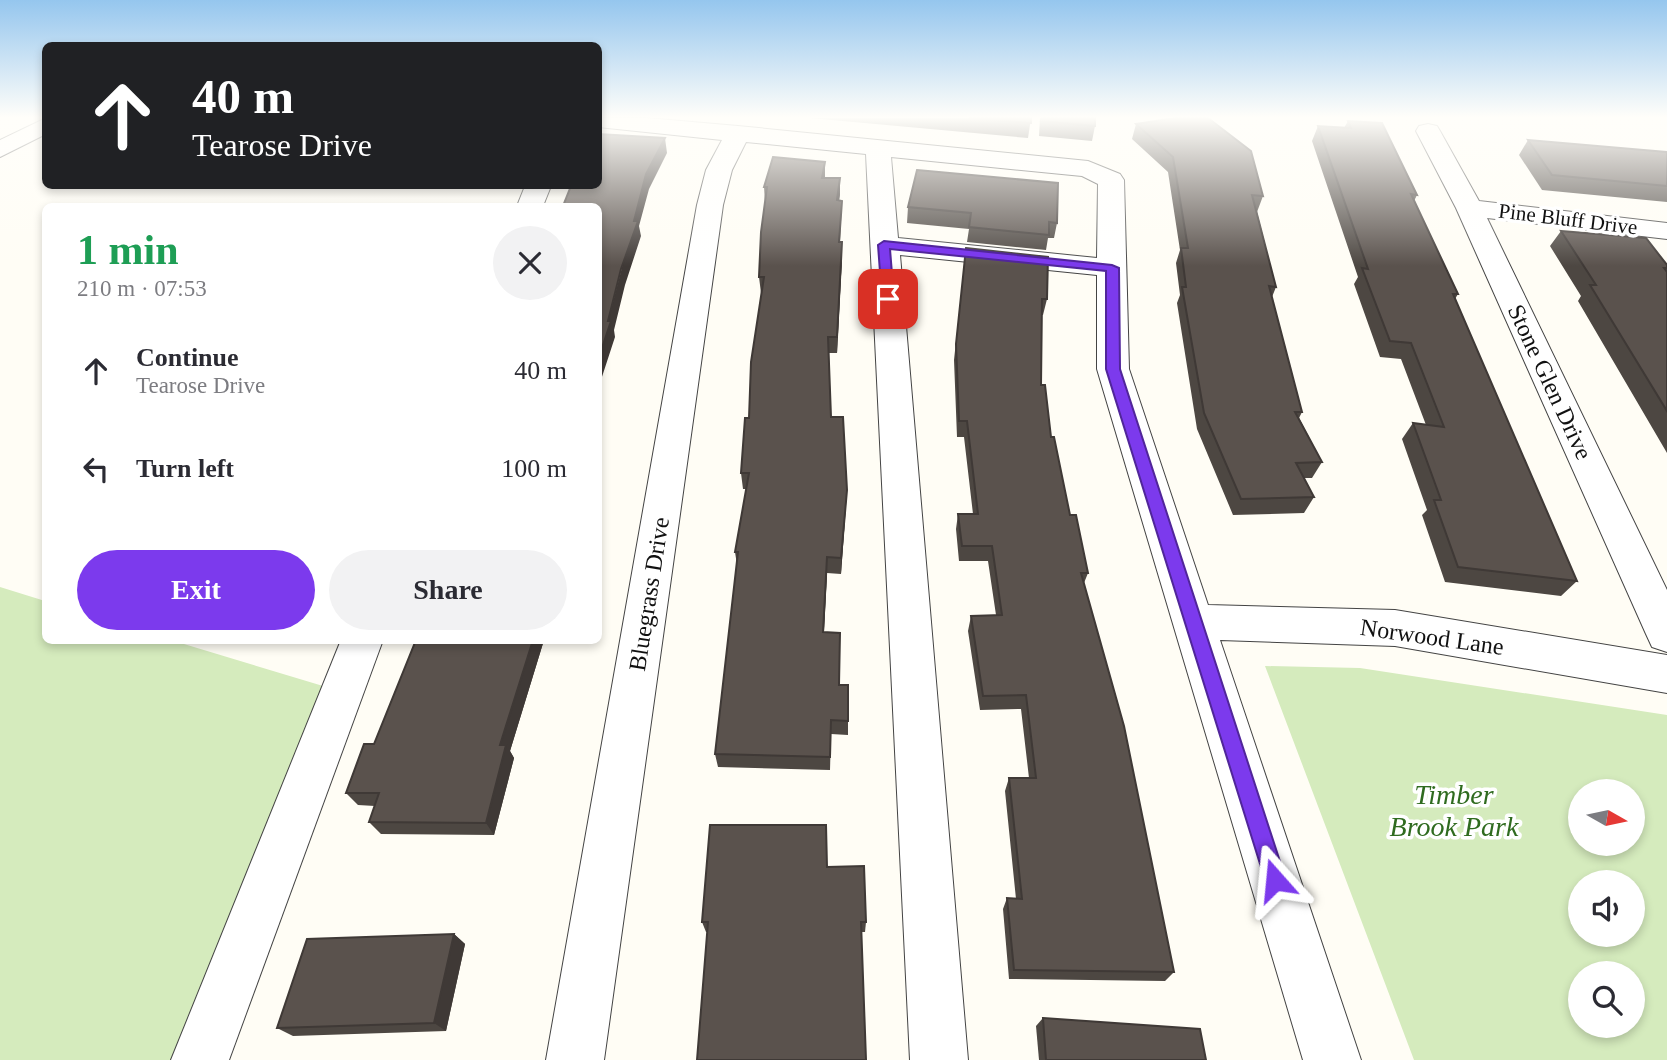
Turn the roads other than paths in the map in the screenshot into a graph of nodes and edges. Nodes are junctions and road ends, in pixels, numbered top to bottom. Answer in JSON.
{"nodes":[{"id":1,"x":720,"y":167,"type":"edge"},
{"id":2,"x":879,"y":167,"type":"edge"},
{"id":3,"x":1073,"y":167,"type":"edge"},
{"id":4,"x":1447,"y":167,"type":"edge"},
{"id":5,"x":1469,"y":208,"type":"junction"},
{"id":6,"x":1665,"y":233,"type":"edge"},
{"id":7,"x":884,"y":245,"type":"junction"},
{"id":8,"x":1112,"y":268,"type":"junction"},
{"id":9,"x":1194,"y":622,"type":"junction"},
{"id":10,"x":1667,"y":634,"type":"edge"},
{"id":11,"x":360,"y":644,"type":"edge"},
{"id":12,"x":1667,"y":674,"type":"edge"},
{"id":13,"x":200,"y":1060,"type":"edge"},
{"id":14,"x":575,"y":1060,"type":"edge"},
{"id":15,"x":939,"y":1060,"type":"edge"},
{"id":16,"x":1332,"y":1060,"type":"edge"}],
"edges":[{"from":1,"to":14,"type":"street","name":"Bluegrass Drive"},
{"from":2,"to":7,"type":"street"},
{"from":3,"to":8,"type":"street"},
{"from":4,"to":5,"type":"street","name":"Stone Glen Drive"},
{"from":5,"to":6,"type":"street","name":"Pine Bluff Drive"},
{"from":5,"to":10,"type":"street","name":"Stone Glen Drive"},
{"from":7,"to":8,"type":"street"},
{"from":7,"to":15,"type":"street"},
{"from":8,"to":9,"type":"street"},
{"from":9,"to":12,"type":"street","name":"Norwood Lane"},
{"from":9,"to":16,"type":"street"},
{"from":11,"to":13,"type":"street"}]}
